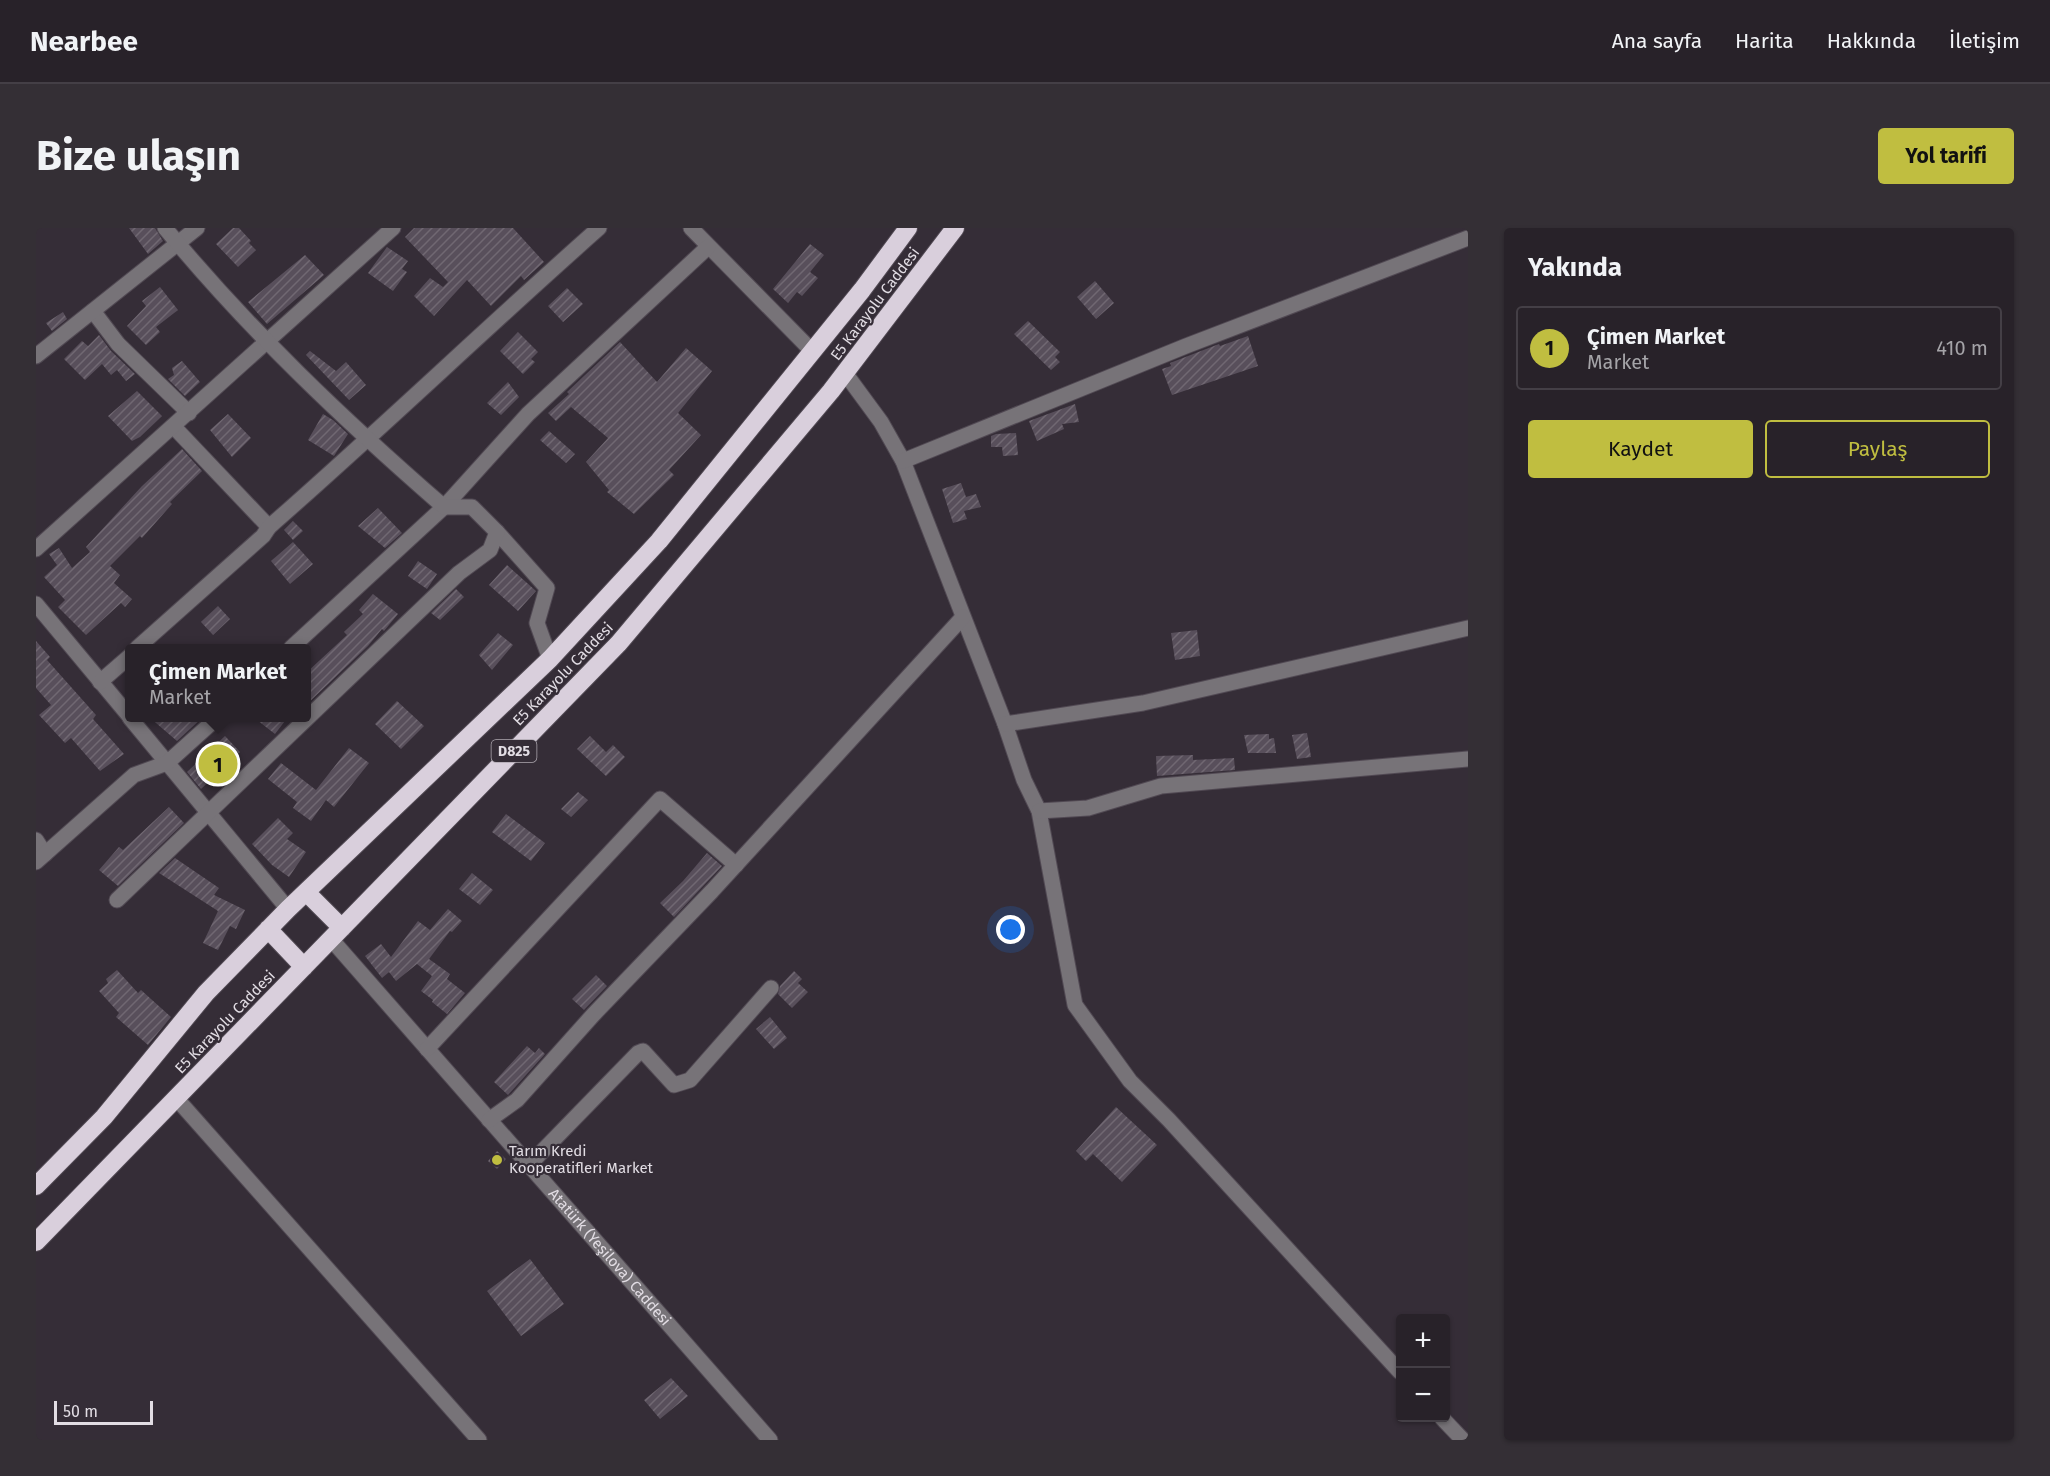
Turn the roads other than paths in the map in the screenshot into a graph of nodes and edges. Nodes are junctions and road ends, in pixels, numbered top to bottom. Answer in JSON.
{"nodes":[{"id":1,"x":165,"y":228,"type":"edge"},
{"id":2,"x":197,"y":228,"type":"edge"},
{"id":3,"x":393,"y":228,"type":"edge"},
{"id":4,"x":599,"y":228,"type":"edge"},
{"id":5,"x":691,"y":228,"type":"edge"},
{"id":6,"x":908,"y":228,"type":"edge"},
{"id":7,"x":955,"y":228,"type":"edge"},
{"id":8,"x":1468,"y":238,"type":"edge"},
{"id":9,"x":178,"y":244,"type":"junction"},
{"id":10,"x":708,"y":247,"type":"junction"},
{"id":11,"x":93,"y":311,"type":"junction"},
{"id":12,"x":266,"y":341,"type":"junction"},
{"id":13,"x":812,"y":351,"type":"junction"},
{"id":14,"x":36,"y":356,"type":"edge"},
{"id":15,"x":845,"y":374,"type":"junction"},
{"id":16,"x":189,"y":413,"type":"junction"},
{"id":17,"x":174,"y":427,"type":"junction"},
{"id":18,"x":367,"y":441,"type":"junction"},
{"id":19,"x":903,"y":461,"type":"junction"},
{"id":20,"x":444,"y":507,"type":"junction"},
{"id":21,"x":270,"y":527,"type":"junction"},
{"id":22,"x":497,"y":532,"type":"junction"},
{"id":23,"x":36,"y":549,"type":"edge"},
{"id":24,"x":36,"y":604,"type":"edge"},
{"id":25,"x":963,"y":617,"type":"junction"},
{"id":26,"x":1468,"y":628,"type":"edge"},
{"id":27,"x":141,"y":644,"type":"edge"},
{"id":28,"x":295,"y":644,"type":"edge"},
{"id":29,"x":550,"y":659,"type":"junction"},
{"id":30,"x":125,"y":660,"type":"edge"},
{"id":31,"x":100,"y":682,"type":"junction"},
{"id":32,"x":125,"y":711,"type":"edge"},
{"id":33,"x":311,"y":715,"type":"edge"},
{"id":34,"x":134,"y":722,"type":"edge"},
{"id":35,"x":211,"y":722,"type":"edge"},
{"id":36,"x":303,"y":722,"type":"edge"},
{"id":37,"x":1005,"y":724,"type":"junction"},
{"id":38,"x":1468,"y":759,"type":"edge"},
{"id":39,"x":167,"y":763,"type":"junction"},
{"id":40,"x":1039,"y":811,"type":"junction"},
{"id":41,"x":208,"y":813,"type":"junction"},
{"id":42,"x":36,"y":840,"type":"edge"},
{"id":43,"x":40,"y":858,"type":"edge"},
{"id":44,"x":736,"y":865,"type":"junction"},
{"id":45,"x":306,"y":891,"type":"junction"},
{"id":46,"x":117,"y":900,"type":"dead end"},
{"id":47,"x":288,"y":909,"type":"junction"},
{"id":48,"x":268,"y":929,"type":"junction"},
{"id":49,"x":336,"y":934,"type":"junction"},
{"id":50,"x":304,"y":967,"type":"junction"},
{"id":51,"x":771,"y":988,"type":"dead end"},
{"id":52,"x":427,"y":1049,"type":"junction"},
{"id":53,"x":176,"y":1098,"type":"junction"},
{"id":54,"x":489,"y":1120,"type":"junction"},
{"id":55,"x":529,"y":1165,"type":"junction"},
{"id":56,"x":36,"y":1186,"type":"edge"},
{"id":57,"x":36,"y":1242,"type":"edge"},
{"id":58,"x":1397,"y":1368,"type":"edge"},
{"id":59,"x":1446,"y":1422,"type":"edge"},
{"id":60,"x":479,"y":1440,"type":"edge"},
{"id":61,"x":770,"y":1440,"type":"edge"},
{"id":62,"x":1463,"y":1440,"type":"edge"}],
"edges":[{"from":1,"to":9,"type":"street"},
{"from":2,"to":9,"type":"street"},
{"from":3,"to":12,"type":"street"},
{"from":4,"to":18,"type":"street"},
{"from":5,"to":10,"type":"street"},
{"from":6,"to":13,"type":"highway","name":"E5 Karayolu Caddesi","number":"D825"},
{"from":7,"to":15,"type":"highway","name":"E5 Karayolu Caddesi","number":"D825"},
{"from":8,"to":19,"type":"street"},
{"from":9,"to":11,"type":"street"},
{"from":9,"to":12,"type":"street"},
{"from":10,"to":13,"type":"street"},
{"from":10,"to":20,"type":"street"},
{"from":11,"to":14,"type":"street"},
{"from":11,"to":16,"type":"street"},
{"from":12,"to":16,"type":"street"},
{"from":12,"to":18,"type":"street"},
{"from":13,"to":29,"type":"highway","name":"E5 Karayolu Caddesi","number":"D825"},
{"from":15,"to":19,"type":"street"},
{"from":15,"to":49,"type":"highway","name":"E5 Karayolu Caddesi","number":"D825"},
{"from":16,"to":17,"type":"street"},
{"from":17,"to":21,"type":"street"},
{"from":17,"to":23,"type":"street"},
{"from":18,"to":20,"type":"street"},
{"from":18,"to":21,"type":"street"},
{"from":19,"to":25,"type":"street"},
{"from":20,"to":22,"type":"street"},
{"from":20,"to":28,"type":"street"},
{"from":21,"to":27,"type":"street"},
{"from":22,"to":29,"type":"street"},
{"from":22,"to":33,"type":"street"},
{"from":24,"to":31,"type":"street"},
{"from":25,"to":37,"type":"street"},
{"from":25,"to":44,"type":"street"},
{"from":26,"to":37,"type":"street"},
{"from":29,"to":45,"type":"highway","name":"E5 Karayolu Caddesi","number":"D825"},
{"from":30,"to":31,"type":"street"},
{"from":31,"to":32,"type":"street"},
{"from":34,"to":39,"type":"street"},
{"from":35,"to":39,"type":"street"},
{"from":36,"to":41,"type":"street"},
{"from":37,"to":40,"type":"street"},
{"from":38,"to":40,"type":"street"},
{"from":39,"to":41,"type":"street"},
{"from":39,"to":43,"type":"street"},
{"from":40,"to":58,"type":"street"},
{"from":41,"to":46,"type":"street"},
{"from":41,"to":47,"type":"street"},
{"from":42,"to":43,"type":"street"},
{"from":44,"to":52,"type":"street"},
{"from":44,"to":54,"type":"street"},
{"from":45,"to":47,"type":"highway","name":"E5 Karayolu Caddesi","number":"D825"},
{"from":45,"to":49,"type":"highway"},
{"from":47,"to":48,"type":"highway","name":"E5 Karayolu Caddesi","number":"D825"},
{"from":48,"to":50,"type":"highway"},
{"from":48,"to":56,"type":"highway","name":"E5 Karayolu Caddesi","number":"D825"},
{"from":49,"to":50,"type":"highway","name":"E5 Karayolu Caddesi","number":"D825"},
{"from":49,"to":52,"type":"street","name":"Atatürk (Yeşilova) Caddesi"},
{"from":50,"to":53,"type":"highway","name":"E5 Karayolu Caddesi","number":"D825"},
{"from":51,"to":55,"type":"street"},
{"from":52,"to":54,"type":"street","name":"Atatürk (Yeşilova) Caddesi"},
{"from":53,"to":57,"type":"highway","name":"E5 Karayolu Caddesi","number":"D825"},
{"from":53,"to":60,"type":"street"},
{"from":54,"to":55,"type":"street","name":"Atatürk (Yeşilova) Caddesi"},
{"from":55,"to":61,"type":"street","name":"Atatürk (Yeşilova) Caddesi"},
{"from":59,"to":62,"type":"street"}]}
